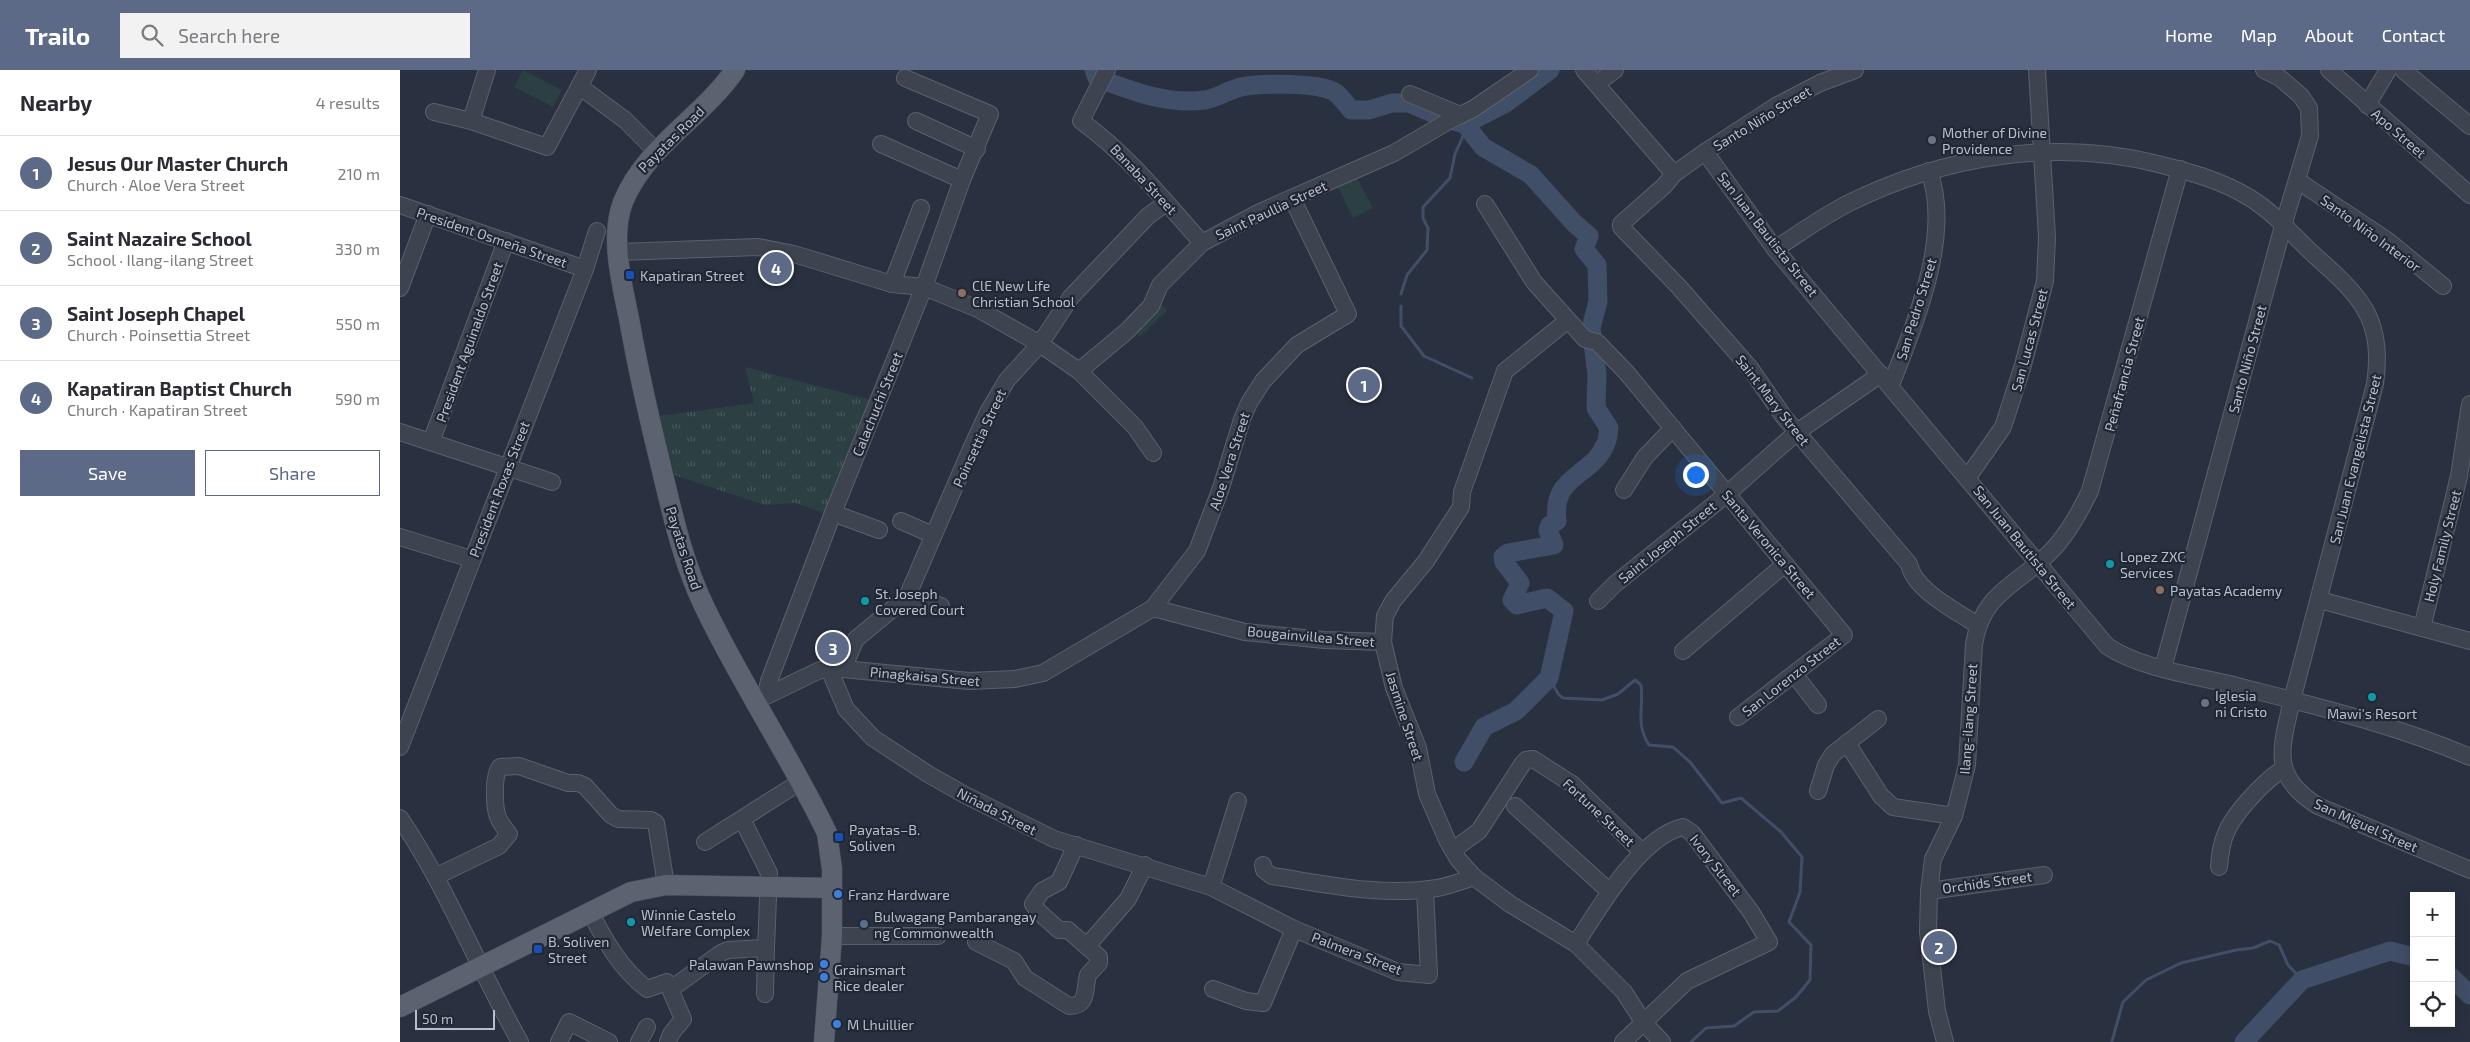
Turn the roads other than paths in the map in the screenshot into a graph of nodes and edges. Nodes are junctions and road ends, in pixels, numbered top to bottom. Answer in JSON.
{"nodes":[{"id":1,"x":488,"y":70,"type":"edge"},
{"id":2,"x":588,"y":70,"type":"edge"},
{"id":3,"x":735,"y":70,"type":"edge"},
{"id":4,"x":1530,"y":70,"type":"edge"},
{"id":5,"x":1584,"y":70,"type":"edge"},
{"id":6,"x":1615,"y":70,"type":"edge"},
{"id":7,"x":1855,"y":70,"type":"edge"},
{"id":8,"x":2037,"y":70,"type":"edge"},
{"id":9,"x":2264,"y":70,"type":"edge"},
{"id":10,"x":2329,"y":70,"type":"edge"},
{"id":11,"x":2388,"y":70,"type":"edge"},
{"id":12,"x":2403,"y":70,"type":"edge"},
{"id":13,"x":904,"y":78,"type":"dead end"},
{"id":14,"x":1102,"y":79,"type":"edge"},
{"id":15,"x":1596,"y":84,"type":"junction"},
{"id":16,"x":579,"y":86,"type":"junction"},
{"id":17,"x":1410,"y":94,"type":"dead end"},
{"id":18,"x":2367,"y":105,"type":"junction"},
{"id":19,"x":434,"y":112,"type":"dead end"},
{"id":20,"x":1453,"y":119,"type":"junction"},
{"id":21,"x":471,"y":121,"type":"junction"},
{"id":22,"x":916,"y":122,"type":"dead end"},
{"id":23,"x":2470,"y":126,"type":"edge"},
{"id":24,"x":881,"y":144,"type":"dead end"},
{"id":25,"x":977,"y":149,"type":"junction"},
{"id":26,"x":656,"y":151,"type":"junction"},
{"id":27,"x":1705,"y":152,"type":"junction"},
{"id":28,"x":2041,"y":152,"type":"junction"},
{"id":29,"x":2180,"y":169,"type":"junction"},
{"id":30,"x":1929,"y":171,"type":"junction"},
{"id":31,"x":1674,"y":174,"type":"junction"},
{"id":32,"x":962,"y":180,"type":"junction"},
{"id":33,"x":2298,"y":181,"type":"junction"},
{"id":34,"x":2470,"y":195,"type":"edge"},
{"id":35,"x":1292,"y":198,"type":"junction"},
{"id":36,"x":1166,"y":203,"type":"junction"},
{"id":37,"x":1485,"y":204,"type":"dead end"},
{"id":38,"x":400,"y":205,"type":"edge"},
{"id":39,"x":921,"y":208,"type":"dead end"},
{"id":40,"x":428,"y":214,"type":"junction"},
{"id":41,"x":2283,"y":226,"type":"junction"},
{"id":42,"x":597,"y":231,"type":"dead end"},
{"id":43,"x":506,"y":241,"type":"junction"},
{"id":44,"x":1202,"y":242,"type":"junction"},
{"id":45,"x":1775,"y":249,"type":"junction"},
{"id":46,"x":619,"y":252,"type":"junction"},
{"id":47,"x":585,"y":269,"type":"junction"},
{"id":48,"x":892,"y":284,"type":"junction"},
{"id":49,"x":2443,"y":286,"type":"dead end"},
{"id":50,"x":924,"y":287,"type":"junction"},
{"id":51,"x":400,"y":288,"type":"edge"},
{"id":52,"x":1567,"y":321,"type":"junction"},
{"id":53,"x":1040,"y":344,"type":"junction"},
{"id":54,"x":1079,"y":371,"type":"junction"},
{"id":55,"x":1886,"y":380,"type":"junction"},
{"id":56,"x":2470,"y":404,"type":"edge"},
{"id":57,"x":1673,"y":428,"type":"junction"},
{"id":58,"x":400,"y":432,"type":"edge"},
{"id":59,"x":1797,"y":432,"type":"junction"},
{"id":60,"x":431,"y":442,"type":"junction"},
{"id":61,"x":1153,"y":453,"type":"dead end"},
{"id":62,"x":507,"y":467,"type":"junction"},
{"id":63,"x":1968,"y":477,"type":"junction"},
{"id":64,"x":2464,"y":477,"type":"edge"},
{"id":65,"x":552,"y":482,"type":"dead end"},
{"id":66,"x":1624,"y":490,"type":"dead end"},
{"id":67,"x":1727,"y":494,"type":"junction"},
{"id":68,"x":833,"y":513,"type":"junction"},
{"id":69,"x":901,"y":521,"type":"dead end"},
{"id":70,"x":879,"y":530,"type":"dead end"},
{"id":71,"x":933,"y":535,"type":"junction"},
{"id":72,"x":400,"y":537,"type":"edge"},
{"id":73,"x":471,"y":559,"type":"junction"},
{"id":74,"x":1785,"y":564,"type":"junction"},
{"id":75,"x":2037,"y":564,"type":"junction"},
{"id":76,"x":907,"y":597,"type":"junction"},
{"id":77,"x":2320,"y":600,"type":"junction"},
{"id":78,"x":1598,"y":601,"type":"dead end"},
{"id":79,"x":941,"y":606,"type":"dead end"},
{"id":80,"x":1152,"y":608,"type":"junction"},
{"id":81,"x":1977,"y":625,"type":"junction"},
{"id":82,"x":2422,"y":628,"type":"junction"},
{"id":83,"x":1844,"y":635,"type":"joint"},
{"id":84,"x":2470,"y":641,"type":"edge"},
{"id":85,"x":1383,"y":642,"type":"junction"},
{"id":86,"x":1683,"y":651,"type":"dead end"},
{"id":87,"x":2163,"y":668,"type":"junction"},
{"id":88,"x":836,"y":669,"type":"junction"},
{"id":89,"x":1794,"y":674,"type":"junction"},
{"id":90,"x":761,"y":698,"type":"junction"},
{"id":91,"x":2292,"y":700,"type":"junction"},
{"id":92,"x":1818,"y":705,"type":"dead end"},
{"id":93,"x":1738,"y":717,"type":"dead end"},
{"id":94,"x":1878,"y":719,"type":"dead end"},
{"id":95,"x":1847,"y":743,"type":"junction"},
{"id":96,"x":400,"y":746,"type":"edge"},
{"id":97,"x":2470,"y":757,"type":"edge"},
{"id":98,"x":2284,"y":769,"type":"junction"},
{"id":99,"x":800,"y":782,"type":"junction"},
{"id":100,"x":1818,"y":791,"type":"dead end"},
{"id":101,"x":1238,"y":802,"type":"dead end"},
{"id":102,"x":1515,"y":806,"type":"dead end"},
{"id":103,"x":1954,"y":816,"type":"junction"},
{"id":104,"x":400,"y":818,"type":"edge"},
{"id":105,"x":742,"y":819,"type":"junction"},
{"id":106,"x":705,"y":842,"type":"dead end"},
{"id":107,"x":1076,"y":845,"type":"junction"},
{"id":108,"x":1452,"y":850,"type":"junction"},
{"id":109,"x":1642,"y":852,"type":"junction"},
{"id":110,"x":1145,"y":865,"type":"junction"},
{"id":111,"x":1263,"y":865,"type":"dead end"},
{"id":112,"x":2219,"y":867,"type":"dead end"},
{"id":113,"x":2470,"y":870,"type":"edge"},
{"id":114,"x":2044,"y":875,"type":"dead end"},
{"id":115,"x":437,"y":876,"type":"junction"},
{"id":116,"x":1474,"y":877,"type":"junction"},
{"id":117,"x":666,"y":885,"type":"junction"},
{"id":118,"x":770,"y":886,"type":"junction"},
{"id":119,"x":1211,"y":887,"type":"junction"},
{"id":120,"x":832,"y":888,"type":"junction"},
{"id":121,"x":1425,"y":890,"type":"junction"},
{"id":122,"x":1609,"y":891,"type":"junction"},
{"id":123,"x":1930,"y":891,"type":"junction"},
{"id":124,"x":590,"y":912,"type":"junction"},
{"id":125,"x":1294,"y":929,"type":"junction"},
{"id":126,"x":832,"y":936,"type":"junction"},
{"id":127,"x":938,"y":936,"type":"dead end"},
{"id":128,"x":976,"y":942,"type":"dead end"},
{"id":129,"x":1576,"y":944,"type":"junction"},
{"id":130,"x":1087,"y":946,"type":"junction"},
{"id":131,"x":766,"y":948,"type":"junction"},
{"id":132,"x":482,"y":966,"type":"junction"},
{"id":133,"x":671,"y":989,"type":"junction"},
{"id":134,"x":1213,"y":989,"type":"dead end"},
{"id":135,"x":765,"y":994,"type":"dead end"},
{"id":136,"x":400,"y":1007,"type":"edge"},
{"id":137,"x":1644,"y":1023,"type":"junction"},
{"id":138,"x":647,"y":1027,"type":"dead end"},
{"id":139,"x":520,"y":1042,"type":"edge"},
{"id":140,"x":559,"y":1042,"type":"edge"},
{"id":141,"x":609,"y":1042,"type":"edge"},
{"id":142,"x":639,"y":1042,"type":"edge"},
{"id":143,"x":668,"y":1042,"type":"edge"},
{"id":144,"x":824,"y":1042,"type":"edge"},
{"id":145,"x":1623,"y":1042,"type":"edge"},
{"id":146,"x":1662,"y":1042,"type":"edge"},
{"id":147,"x":1945,"y":1042,"type":"edge"}],
"edges":[{"from":1,"to":21,"type":"street"},
{"from":2,"to":16,"type":"street"},
{"from":3,"to":26,"type":"main road","name":"Payatas Road"},
{"from":4,"to":20,"type":"street","name":"Saint Paullia Street"},
{"from":5,"to":15,"type":"street"},
{"from":6,"to":15,"type":"street"},
{"from":7,"to":27,"type":"street","name":"Santo Niño Street"},
{"from":8,"to":28,"type":"street","name":"San Lucas Street"},
{"from":9,"to":33,"type":"street","name":"Santo Niño Street"},
{"from":10,"to":18,"type":"street","name":"Apo Street"},
{"from":11,"to":18,"type":"street"},
{"from":12,"to":23,"type":"street"},
{"from":13,"to":25,"type":"street","name":"Calachuchi Street"},
{"from":14,"to":36,"type":"street","name":"Banaba Street"},
{"from":15,"to":31,"type":"street"},
{"from":16,"to":21,"type":"street"},
{"from":16,"to":26,"type":"street"},
{"from":17,"to":20,"type":"street"},
{"from":18,"to":34,"type":"street","name":"Apo Street"},
{"from":19,"to":21,"type":"street"},
{"from":20,"to":35,"type":"street","name":"Saint Paullia Street"},
{"from":22,"to":25,"type":"street"},
{"from":24,"to":32,"type":"street"},
{"from":25,"to":32,"type":"street","name":"Calachuchi Street"},
{"from":26,"to":46,"type":"main road","name":"Payatas Road"},
{"from":27,"to":31,"type":"street","name":"Santo Niño Street"},
{"from":27,"to":45,"type":"street","name":"San Juan Bautista Street"},
{"from":28,"to":29,"type":"street","name":"San Juan Evangelista Street"},
{"from":28,"to":30,"type":"street","name":"San Juan Evangelista Street"},
{"from":28,"to":63,"type":"street","name":"San Lucas Street"},
{"from":29,"to":41,"type":"street","name":"San Juan Evangelista Street"},
{"from":29,"to":75,"type":"street","name":"Peñafrancia Street"},
{"from":30,"to":45,"type":"street","name":"San Juan Evangelista Street"},
{"from":30,"to":55,"type":"street","name":"San Pedro Street"},
{"from":31,"to":59,"type":"street","name":"Saint Mary Street"},
{"from":32,"to":50,"type":"street","name":"Calachuchi Street"},
{"from":33,"to":41,"type":"street","name":"Santo Niño Street"},
{"from":33,"to":49,"type":"street","name":"Santo Niño Interior"},
{"from":35,"to":44,"type":"street","name":"Saint Paullia Street"},
{"from":35,"to":80,"type":"street","name":"Aloe Vera Street"},
{"from":36,"to":44,"type":"street","name":"Banaba Street"},
{"from":36,"to":53,"type":"street","name":"Poinsettia Street"},
{"from":37,"to":52,"type":"street","name":"Santa Veronica Street"},
{"from":38,"to":40,"type":"street","name":"President Osmeña Street"},
{"from":39,"to":48,"type":"street"},
{"from":40,"to":43,"type":"street","name":"President Osmeña Street"},
{"from":40,"to":51,"type":"street"},
{"from":41,"to":77,"type":"street","name":"San Juan Evangelista Street"},
{"from":41,"to":87,"type":"street","name":"Santo Niño Street"},
{"from":42,"to":47,"type":"street","name":"President Roxas Street"},
{"from":43,"to":47,"type":"street","name":"President Osmeña Street"},
{"from":43,"to":60,"type":"street","name":"President Aguinaldo Street"},
{"from":44,"to":54,"type":"street","name":"Saint Paullia Street"},
{"from":45,"to":55,"type":"street","name":"San Juan Bautista Street"},
{"from":46,"to":48,"type":"street"},
{"from":46,"to":90,"type":"main road","name":"Payatas Road"},
{"from":47,"to":62,"type":"street","name":"President Roxas Street"},
{"from":48,"to":50,"type":"street"},
{"from":50,"to":53,"type":"street"},
{"from":50,"to":68,"type":"street","name":"Calachuchi Street"},
{"from":52,"to":57,"type":"street","name":"Santa Veronica Street"},
{"from":52,"to":85,"type":"street","name":"Jasmine Street"},
{"from":53,"to":54,"type":"street"},
{"from":53,"to":71,"type":"street","name":"Poinsettia Street"},
{"from":54,"to":61,"type":"street"},
{"from":55,"to":59,"type":"street","name":"Saint Joseph Street"},
{"from":55,"to":63,"type":"street","name":"San Juan Bautista Street"},
{"from":56,"to":64,"type":"street","name":"Holy Family Street"},
{"from":57,"to":66,"type":"street"},
{"from":57,"to":67,"type":"street","name":"Santa Veronica Street"},
{"from":58,"to":60,"type":"street"},
{"from":59,"to":67,"type":"street","name":"Saint Joseph Street"},
{"from":59,"to":81,"type":"street","name":"Saint Mary Street"},
{"from":60,"to":62,"type":"street"},
{"from":62,"to":65,"type":"street"},
{"from":62,"to":73,"type":"street","name":"President Roxas Street"},
{"from":63,"to":75,"type":"street","name":"San Juan Bautista Street"},
{"from":64,"to":82,"type":"street","name":"Holy Family Street"},
{"from":67,"to":74,"type":"street","name":"Santa Veronica Street"},
{"from":67,"to":78,"type":"street","name":"Saint Joseph Street"},
{"from":68,"to":70,"type":"street"},
{"from":68,"to":90,"type":"street","name":"Calachuchi Street"},
{"from":69,"to":71,"type":"street"},
{"from":71,"to":76,"type":"street","name":"Poinsettia Street"},
{"from":72,"to":73,"type":"street"},
{"from":73,"to":96,"type":"street","name":"President Roxas Street"},
{"from":74,"to":83,"type":"street","name":"Santa Veronica Street"},
{"from":74,"to":86,"type":"street"},
{"from":75,"to":81,"type":"street","name":"Ilang-ilang Street"},
{"from":75,"to":87,"type":"street","name":"San Juan Bautista Street"},
{"from":76,"to":79,"type":"street"},
{"from":76,"to":88,"type":"street","name":"Poinsettia Street"},
{"from":77,"to":82,"type":"street"},
{"from":77,"to":91,"type":"street","name":"San Juan Evangelista Street"},
{"from":80,"to":85,"type":"street","name":"Bougainvillea Street"},
{"from":80,"to":88,"type":"street","name":"Pinagkaisa Street"},
{"from":81,"to":103,"type":"street","name":"Ilang-ilang Street"},
{"from":82,"to":84,"type":"street"},
{"from":83,"to":89,"type":"street","name":"San Lorenzo Street"},
{"from":85,"to":108,"type":"street","name":"Jasmine Street"},
{"from":87,"to":91,"type":"street","name":"San Juan Bautista Street"},
{"from":88,"to":90,"type":"street","name":"Pinagkaisa Street"},
{"from":88,"to":107,"type":"street","name":"Niñada Street"},
{"from":89,"to":92,"type":"street"},
{"from":89,"to":93,"type":"street","name":"San Lorenzo Street"},
{"from":90,"to":99,"type":"main road","name":"Payatas Road"},
{"from":91,"to":97,"type":"street","name":"San Juan Bautista Street"},
{"from":91,"to":98,"type":"street"},
{"from":94,"to":95,"type":"street"},
{"from":95,"to":100,"type":"street"},
{"from":95,"to":103,"type":"street"},
{"from":98,"to":112,"type":"street"},
{"from":98,"to":113,"type":"street","name":"San Miguel Street"},
{"from":99,"to":105,"type":"street"},
{"from":99,"to":120,"type":"main road","name":"Payatas Road"},
{"from":101,"to":119,"type":"street"},
{"from":102,"to":122,"type":"street"},
{"from":103,"to":123,"type":"street","name":"Ilang-ilang Street"},
{"from":104,"to":115,"type":"street"},
{"from":105,"to":106,"type":"street"},
{"from":105,"to":118,"type":"street"},
{"from":107,"to":110,"type":"street","name":"Niñada Street"},
{"from":107,"to":130,"type":"street"},
{"from":108,"to":109,"type":"street","name":"Fortune Street"},
{"from":108,"to":116,"type":"street","name":"Jasmine Street"},
{"from":109,"to":122,"type":"street","name":"Ivory Street"},
{"from":109,"to":137,"type":"street","name":"Ivory Street"},
{"from":110,"to":119,"type":"street","name":"Niñada Street"},
{"from":110,"to":130,"type":"street"},
{"from":111,"to":121,"type":"street"},
{"from":114,"to":123,"type":"street","name":"Orchids Street"},
{"from":115,"to":117,"type":"street"},
{"from":115,"to":132,"type":"street"},
{"from":116,"to":121,"type":"street"},
{"from":116,"to":129,"type":"street","name":"Jasmine Street"},
{"from":117,"to":118,"type":"main road"},
{"from":117,"to":124,"type":"main road"},
{"from":118,"to":120,"type":"main road"},
{"from":118,"to":131,"type":"street"},
{"from":119,"to":125,"type":"street","name":"Palmera Street"},
{"from":120,"to":126,"type":"main road","name":"Payatas Road"},
{"from":121,"to":125,"type":"street","name":"Palmera Street"},
{"from":122,"to":129,"type":"street","name":"Ivory Street"},
{"from":123,"to":147,"type":"street","name":"Ilang-ilang Street"},
{"from":124,"to":132,"type":"main road"},
{"from":124,"to":133,"type":"street"},
{"from":125,"to":134,"type":"street"},
{"from":126,"to":127,"type":"street"},
{"from":126,"to":144,"type":"main road","name":"Payatas Road"},
{"from":128,"to":130,"type":"street"},
{"from":129,"to":137,"type":"street","name":"Jasmine Street"},
{"from":131,"to":133,"type":"street"},
{"from":131,"to":135,"type":"street"},
{"from":132,"to":136,"type":"main road"},
{"from":132,"to":139,"type":"street"},
{"from":133,"to":143,"type":"street"},
{"from":137,"to":145,"type":"street"},
{"from":137,"to":146,"type":"street","name":"Jasmine Street"},
{"from":138,"to":142,"type":"street"},
{"from":140,"to":141,"type":"street"}]}
